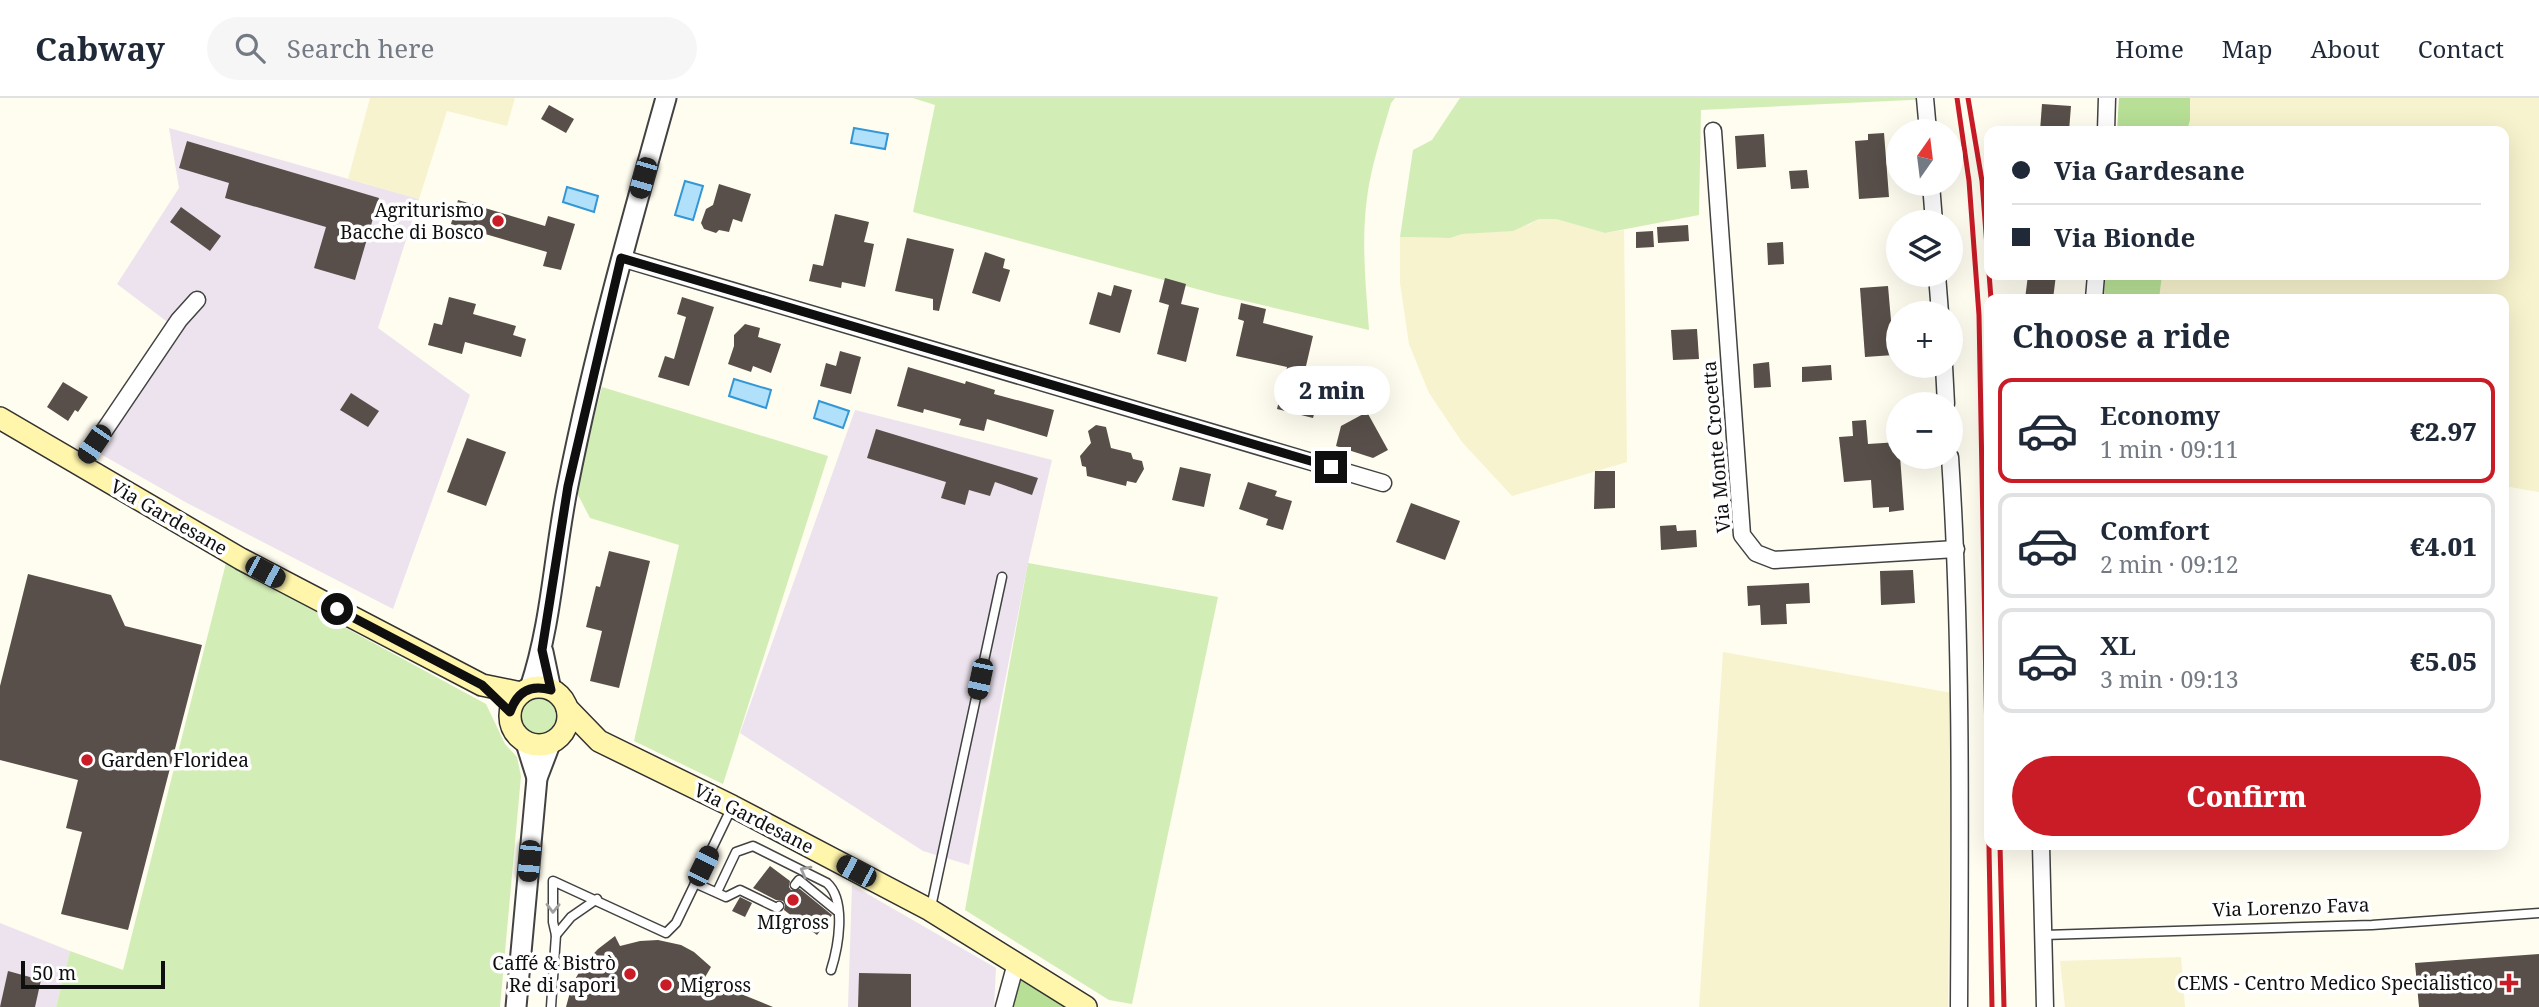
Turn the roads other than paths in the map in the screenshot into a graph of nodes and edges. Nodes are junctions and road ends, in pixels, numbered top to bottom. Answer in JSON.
{"nodes":[{"id":1,"x":666,"y":98,"type":"edge"},
{"id":2,"x":1925,"y":98,"type":"edge"},
{"id":3,"x":2107,"y":98,"type":"edge"},
{"id":4,"x":1927,"y":119,"type":"edge"},
{"id":5,"x":2106,"y":126,"type":"edge"},
{"id":6,"x":1713,"y":131,"type":"dead end"},
{"id":7,"x":621,"y":258,"type":"junction"},
{"id":8,"x":197,"y":300,"type":"dead end"},
{"id":9,"x":0,"y":418,"type":"edge"},
{"id":10,"x":80,"y":465,"type":"junction"},
{"id":11,"x":1951,"y":469,"type":"edge"},
{"id":12,"x":1383,"y":483,"type":"dead end"},
{"id":13,"x":1956,"y":548,"type":"junction"},
{"id":14,"x":1002,"y":577,"type":"dead end"},
{"id":15,"x":482,"y":685,"type":"junction"},
{"id":16,"x":534,"y":690,"type":"junction"},
{"id":17,"x":567,"y":708,"type":"junction"},
{"id":18,"x":510,"y":712,"type":"junction"},
{"id":19,"x":555,"y":741,"type":"junction"},
{"id":20,"x":599,"y":741,"type":"junction"},
{"id":21,"x":526,"y":743,"type":"junction"},
{"id":22,"x":537,"y":778,"type":"junction"},
{"id":23,"x":732,"y":806,"type":"junction"},
{"id":24,"x":2041,"y":850,"type":"edge"},
{"id":25,"x":695,"y":883,"type":"junction"},
{"id":26,"x":795,"y":885,"type":"dead end"},
{"id":27,"x":717,"y":892,"type":"junction"},
{"id":28,"x":597,"y":899,"type":"junction"},
{"id":29,"x":779,"y":906,"type":"dead end"},
{"id":30,"x":930,"y":910,"type":"junction"},
{"id":31,"x":837,"y":911,"type":"junction"},
{"id":32,"x":2539,"y":912,"type":"edge"},
{"id":33,"x":556,"y":935,"type":"junction"},
{"id":34,"x":2044,"y":935,"type":"junction"},
{"id":35,"x":1016,"y":963,"type":"junction"},
{"id":36,"x":831,"y":970,"type":"dead end"},
{"id":37,"x":516,"y":1007,"type":"edge"},
{"id":38,"x":551,"y":1007,"type":"edge"},
{"id":39,"x":1004,"y":1007,"type":"edge"},
{"id":40,"x":1086,"y":1007,"type":"edge"},
{"id":41,"x":1959,"y":1007,"type":"edge"},
{"id":42,"x":2045,"y":1007,"type":"edge"}],
"edges":[{"from":1,"to":7,"type":"street"},
{"from":2,"to":4,"type":"street"},
{"from":3,"to":5,"type":"street"},
{"from":6,"to":13,"type":"street","name":"Via Monte Crocetta"},
{"from":7,"to":12,"type":"street"},
{"from":7,"to":16,"type":"street"},
{"from":8,"to":10,"type":"street"},
{"from":9,"to":10,"type":"main road","name":"Via Gardesane"},
{"from":10,"to":15,"type":"main road","name":"Via Gardesane"},
{"from":11,"to":13,"type":"street"},
{"from":13,"to":41,"type":"street"},
{"from":14,"to":30,"type":"lane"},
{"from":15,"to":16,"type":"main road","name":"Via Gardesane"},
{"from":15,"to":18,"type":"main road","name":"Via Gardesane"},
{"from":16,"to":17,"type":"main road"},
{"from":16,"to":18,"type":"main road"},
{"from":17,"to":19,"type":"main road"},
{"from":17,"to":20,"type":"main road","name":"Via Gardesane"},
{"from":18,"to":21,"type":"main road"},
{"from":19,"to":20,"type":"main road","name":"Via Gardesane"},
{"from":19,"to":21,"type":"main road"},
{"from":19,"to":22,"type":"street"},
{"from":20,"to":23,"type":"main road","name":"Via Gardesane"},
{"from":21,"to":22,"type":"street"},
{"from":22,"to":37,"type":"street"},
{"from":23,"to":25,"type":"lane"},
{"from":23,"to":30,"type":"main road","name":"Via Gardesane"},
{"from":24,"to":34,"type":"street"},
{"from":25,"to":27,"type":"lane"},
{"from":25,"to":28,"type":"lane"},
{"from":26,"to":31,"type":"lane"},
{"from":27,"to":29,"type":"lane"},
{"from":31,"to":27,"type":"lane","one_way":true},
{"from":28,"to":33,"type":"lane"},
{"from":28,"to":33,"type":"lane","one_way":true},
{"from":30,"to":35,"type":"main road","name":"Via Gardesane"},
{"from":31,"to":36,"type":"lane"},
{"from":32,"to":34,"type":"lane","name":"Via Lorenzo Fava"},
{"from":33,"to":38,"type":"lane"},
{"from":34,"to":42,"type":"street"},
{"from":35,"to":39,"type":"street"},
{"from":35,"to":40,"type":"main road","name":"Via Gardesane"}]}
